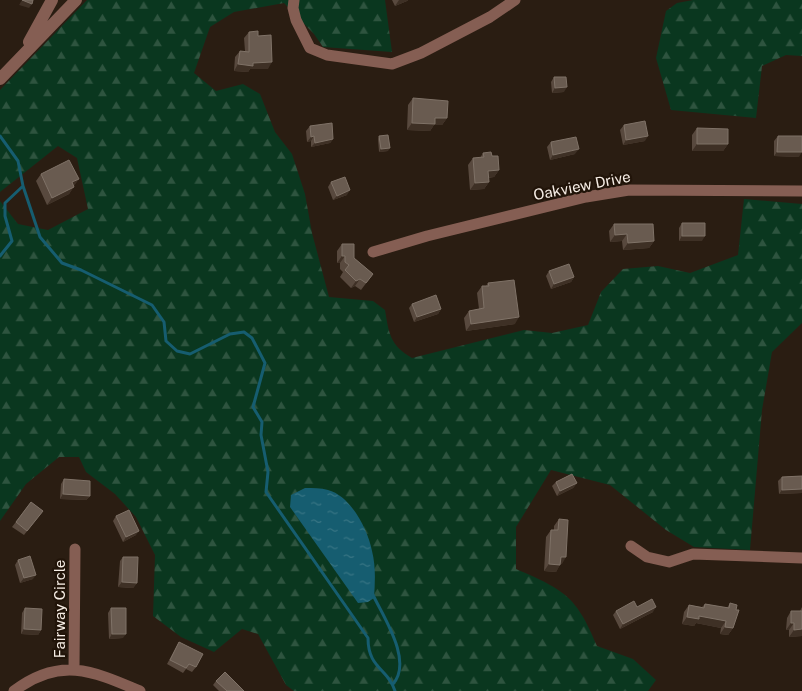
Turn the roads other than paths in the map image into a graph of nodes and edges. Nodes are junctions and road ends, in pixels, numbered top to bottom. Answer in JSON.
{"nodes":[{"id":1,"x":52,"y":0,"type":"edge"},
{"id":2,"x":76,"y":0,"type":"edge"},
{"id":3,"x":294,"y":0,"type":"edge"},
{"id":4,"x":515,"y":0,"type":"edge"},
{"id":5,"x":22,"y":55,"type":"junction"},
{"id":6,"x":0,"y":79,"type":"edge"},
{"id":7,"x":802,"y":190,"type":"edge"},
{"id":8,"x":373,"y":252,"type":"dead end"},
{"id":9,"x":631,"y":546,"type":"dead end"},
{"id":10,"x":75,"y":549,"type":"dead end"},
{"id":11,"x":802,"y":558,"type":"edge"},
{"id":12,"x":74,"y":669,"type":"junction"},
{"id":13,"x":14,"y":691,"type":"edge"},
{"id":14,"x":140,"y":691,"type":"edge"}],
"edges":[{"from":1,"to":5,"type":"street"},
{"from":2,"to":5,"type":"street"},
{"from":3,"to":4,"type":"street"},
{"from":5,"to":6,"type":"street"},
{"from":7,"to":8,"type":"street","name":"Oakview Drive"},
{"from":9,"to":11,"type":"street"},
{"from":10,"to":12,"type":"street","name":"Fairway Circle"},
{"from":12,"to":13,"type":"street"},
{"from":12,"to":14,"type":"street"}]}
